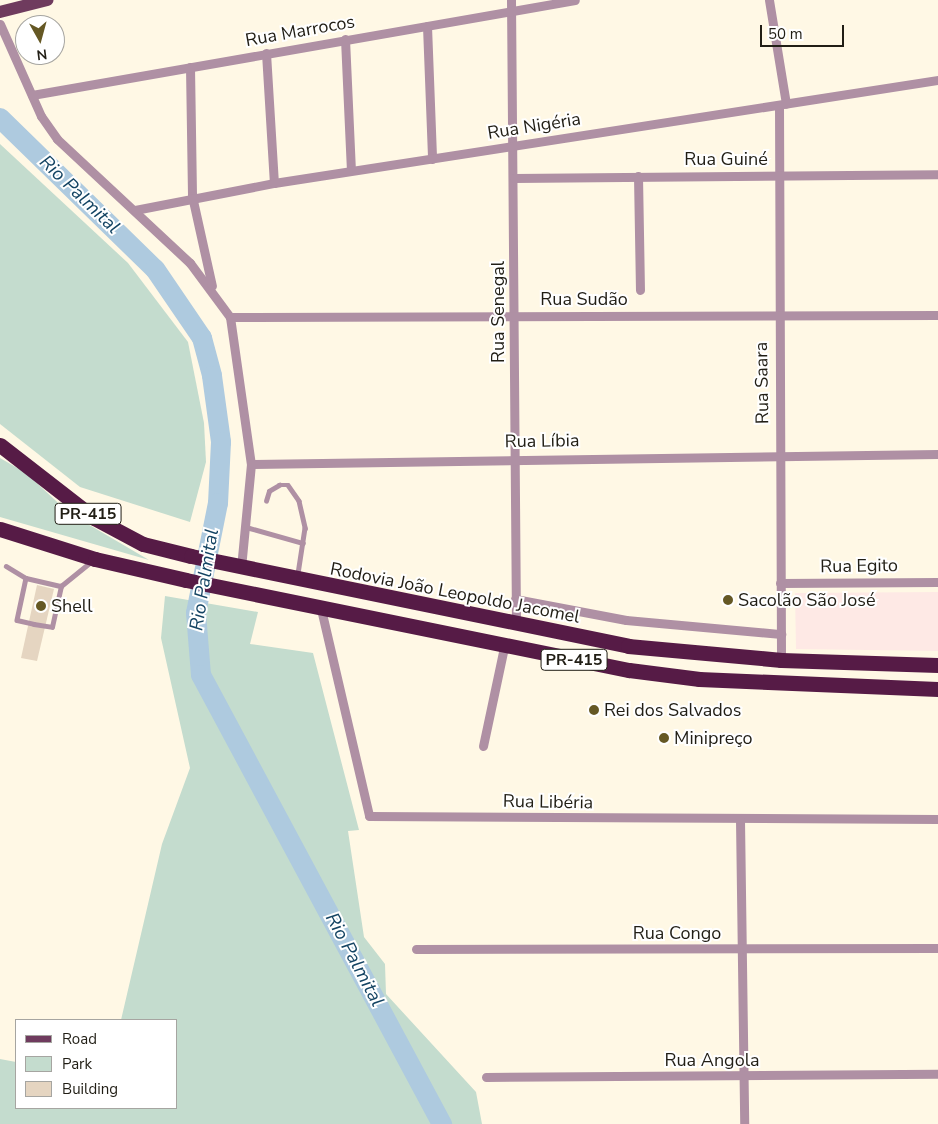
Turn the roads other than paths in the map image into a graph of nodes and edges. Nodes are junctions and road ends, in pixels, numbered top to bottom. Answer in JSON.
{"nodes":[{"id":1,"x":47,"y":0,"type":"edge"},
{"id":2,"x":511,"y":0,"type":"edge"},
{"id":3,"x":575,"y":0,"type":"edge"},
{"id":4,"x":769,"y":0,"type":"edge"},
{"id":5,"x":511,"y":10,"type":"junction"},
{"id":6,"x":0,"y":12,"type":"edge"},
{"id":7,"x":0,"y":24,"type":"edge"},
{"id":8,"x":427,"y":26,"type":"junction"},
{"id":9,"x":345,"y":39,"type":"junction"},
{"id":10,"x":266,"y":53,"type":"junction"},
{"id":11,"x":190,"y":67,"type":"junction"},
{"id":12,"x":938,"y":80,"type":"edge"},
{"id":13,"x":32,"y":95,"type":"junction"},
{"id":14,"x":782,"y":105,"type":"junction"},
{"id":15,"x":513,"y":146,"type":"junction"},
{"id":16,"x":432,"y":159,"type":"junction"},
{"id":17,"x":352,"y":170,"type":"junction"},
{"id":18,"x":938,"y":174,"type":"edge"},
{"id":19,"x":777,"y":175,"type":"junction"},
{"id":20,"x":638,"y":176,"type":"junction"},
{"id":21,"x":514,"y":178,"type":"junction"},
{"id":22,"x":274,"y":183,"type":"junction"},
{"id":23,"x":192,"y":196,"type":"junction"},
{"id":24,"x":135,"y":210,"type":"junction"},
{"id":25,"x":212,"y":289,"type":"junction"},
{"id":26,"x":640,"y":290,"type":"dead end"},
{"id":27,"x":938,"y":315,"type":"edge"},
{"id":28,"x":515,"y":316,"type":"junction"},
{"id":29,"x":777,"y":316,"type":"junction"},
{"id":30,"x":230,"y":317,"type":"junction"},
{"id":31,"x":0,"y":445,"type":"edge"},
{"id":32,"x":938,"y":454,"type":"edge"},
{"id":33,"x":780,"y":455,"type":"junction"},
{"id":34,"x":514,"y":458,"type":"junction"},
{"id":35,"x":251,"y":464,"type":"junction"},
{"id":36,"x":266,"y":500,"type":"dead end"},
{"id":37,"x":246,"y":527,"type":"junction"},
{"id":38,"x":0,"y":529,"type":"edge"},
{"id":39,"x":302,"y":543,"type":"junction"},
{"id":40,"x":95,"y":560,"type":"junction"},
{"id":41,"x":6,"y":566,"type":"dead end"},
{"id":42,"x":241,"y":568,"type":"junction"},
{"id":43,"x":26,"y":578,"type":"junction"},
{"id":44,"x":297,"y":580,"type":"junction"},
{"id":45,"x":938,"y":582,"type":"edge"},
{"id":46,"x":780,"y":583,"type":"junction"},
{"id":47,"x":61,"y":586,"type":"junction"},
{"id":48,"x":515,"y":599,"type":"junction"},
{"id":49,"x":321,"y":609,"type":"junction"},
{"id":50,"x":516,"y":625,"type":"junction"},
{"id":51,"x":781,"y":634,"type":"junction"},
{"id":52,"x":504,"y":647,"type":"junction"},
{"id":53,"x":781,"y":660,"type":"junction"},
{"id":54,"x":938,"y":665,"type":"edge"},
{"id":55,"x":938,"y":689,"type":"edge"},
{"id":56,"x":483,"y":746,"type":"dead end"},
{"id":57,"x":938,"y":819,"type":"edge"},
{"id":58,"x":740,"y":820,"type":"junction"},
{"id":59,"x":938,"y":948,"type":"edge"},
{"id":60,"x":416,"y":949,"type":"dead end"},
{"id":61,"x":742,"y":949,"type":"junction"},
{"id":62,"x":938,"y":1074,"type":"edge"},
{"id":63,"x":743,"y":1076,"type":"junction"},
{"id":64,"x":486,"y":1077,"type":"dead end"},
{"id":65,"x":744,"y":1124,"type":"edge"}],
"edges":[{"from":1,"to":6,"type":"main road"},
{"from":2,"to":5,"type":"street","name":"Rua Senegal"},
{"from":3,"to":5,"type":"street","name":"Rua Marrocos"},
{"from":4,"to":14,"type":"street","name":"Rua Saara"},
{"from":5,"to":8,"type":"street","name":"Rua Marrocos"},
{"from":5,"to":15,"type":"street","name":"Rua Senegal"},
{"from":7,"to":13,"type":"street"},
{"from":8,"to":9,"type":"street","name":"Rua Marrocos"},
{"from":8,"to":16,"type":"street"},
{"from":9,"to":10,"type":"street","name":"Rua Marrocos"},
{"from":9,"to":17,"type":"street"},
{"from":10,"to":11,"type":"street","name":"Rua Marrocos"},
{"from":10,"to":22,"type":"street"},
{"from":11,"to":13,"type":"street","name":"Rua Marrocos"},
{"from":11,"to":23,"type":"street"},
{"from":12,"to":14,"type":"street","name":"Rua Nigéria"},
{"from":13,"to":24,"type":"street"},
{"from":14,"to":15,"type":"street","name":"Rua Nigéria"},
{"from":14,"to":19,"type":"street","name":"Rua Saara"},
{"from":15,"to":16,"type":"street","name":"Rua Nigéria"},
{"from":15,"to":21,"type":"street","name":"Rua Senegal"},
{"from":16,"to":17,"type":"street","name":"Rua Nigéria"},
{"from":17,"to":22,"type":"street","name":"Rua Nigéria"},
{"from":18,"to":19,"type":"street","name":"Rua Guiné"},
{"from":19,"to":20,"type":"street","name":"Rua Guiné"},
{"from":19,"to":29,"type":"street","name":"Rua Saara"},
{"from":20,"to":21,"type":"street","name":"Rua Guiné"},
{"from":20,"to":26,"type":"street"},
{"from":21,"to":28,"type":"street","name":"Rua Senegal"},
{"from":22,"to":23,"type":"street","name":"Rua Nigéria"},
{"from":23,"to":24,"type":"street","name":"Rua Nigéria"},
{"from":23,"to":25,"type":"street"},
{"from":24,"to":25,"type":"street"},
{"from":25,"to":30,"type":"street"},
{"from":27,"to":29,"type":"street","name":"Rua Sudão"},
{"from":28,"to":29,"type":"street","name":"Rua Sudão"},
{"from":28,"to":30,"type":"street","name":"Rua Sudão"},
{"from":28,"to":34,"type":"street","name":"Rua Senegal"},
{"from":29,"to":33,"type":"street","name":"Rua Saara"},
{"from":30,"to":35,"type":"street"},
{"from":31,"to":42,"type":"highway","name":"Rodovia João Leopoldo Jacomel","number":"PR-415"},
{"from":32,"to":33,"type":"street","name":"Rua Líbia"},
{"from":33,"to":34,"type":"street","name":"Rua Líbia"},
{"from":33,"to":46,"type":"street","name":"Rua Saara"},
{"from":34,"to":35,"type":"street","name":"Rua Líbia"},
{"from":34,"to":48,"type":"street","name":"Rua Senegal"},
{"from":35,"to":37,"type":"street"},
{"from":36,"to":39,"type":"lane"},
{"from":37,"to":39,"type":"lane"},
{"from":37,"to":42,"type":"street"},
{"from":38,"to":40,"type":"highway","number":"PR-415"},
{"from":39,"to":44,"type":"lane"},
{"from":40,"to":47,"type":"lane"},
{"from":40,"to":49,"type":"highway","number":"PR-415"},
{"from":41,"to":43,"type":"lane"},
{"from":42,"to":44,"type":"highway","name":"Rodovia João Leopoldo Jacomel","number":"PR-415"},
{"from":43,"to":47,"type":"lane"},
{"from":43,"to":47,"type":"lane"},
{"from":44,"to":50,"type":"highway","name":"Rodovia João Leopoldo Jacomel","number":"PR-415"},
{"from":45,"to":46,"type":"street","name":"Rua Egito"},
{"from":46,"to":51,"type":"street","name":"Rua Saara"},
{"from":48,"to":50,"type":"street","name":"Rua Senegal"},
{"from":48,"to":51,"type":"street"},
{"from":49,"to":52,"type":"highway","number":"PR-415"},
{"from":49,"to":58,"type":"street","name":"Rua Libéria"},
{"from":50,"to":53,"type":"highway","name":"Rodovia João Leopoldo Jacomel","number":"PR-415"},
{"from":51,"to":53,"type":"street","name":"Rua Saara"},
{"from":52,"to":55,"type":"highway","number":"PR-415"},
{"from":52,"to":56,"type":"street"},
{"from":53,"to":54,"type":"highway","name":"Rodovia João Leopoldo Jacomel","number":"PR-415"},
{"from":57,"to":58,"type":"street","name":"Rua Libéria"},
{"from":58,"to":61,"type":"street"},
{"from":59,"to":61,"type":"street","name":"Rua Congo"},
{"from":60,"to":61,"type":"street","name":"Rua Congo"},
{"from":61,"to":63,"type":"street"},
{"from":62,"to":63,"type":"street","name":"Rua Angola"},
{"from":63,"to":64,"type":"street","name":"Rua Angola"},
{"from":63,"to":65,"type":"street"}]}
